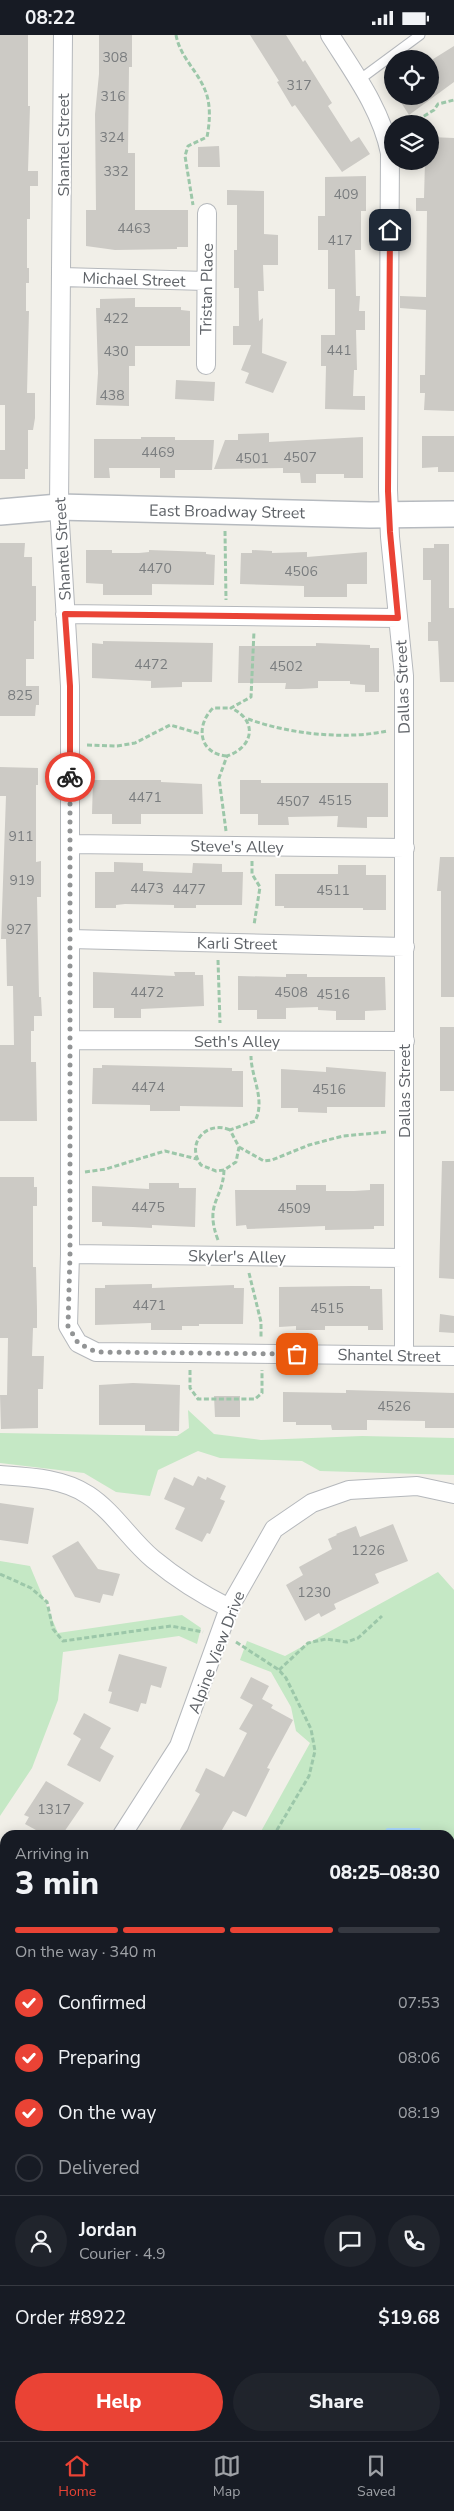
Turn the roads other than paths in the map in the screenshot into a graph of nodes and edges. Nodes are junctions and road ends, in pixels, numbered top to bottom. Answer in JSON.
{"nodes":[{"id":1,"x":63,"y":35,"type":"edge"},
{"id":2,"x":330,"y":35,"type":"edge"},
{"id":3,"x":420,"y":35,"type":"edge"},
{"id":4,"x":359,"y":80,"type":"junction"},
{"id":5,"x":200,"y":209,"type":"road end"},
{"id":6,"x":62,"y":277,"type":"junction"},
{"id":7,"x":206,"y":281,"type":"junction"},
{"id":8,"x":206,"y":365,"type":"dead end"},
{"id":9,"x":59,"y":507,"type":"junction"},
{"id":10,"x":0,"y":512,"type":"edge"},
{"id":11,"x":454,"y":513,"type":"edge"},
{"id":12,"x":389,"y":515,"type":"junction"},
{"id":13,"x":65,"y":614,"type":"junction"},
{"id":14,"x":398,"y":618,"type":"junction"},
{"id":15,"x":70,"y":844,"type":"junction"},
{"id":16,"x":405,"y":848,"type":"junction"},
{"id":17,"x":70,"y":939,"type":"junction"},
{"id":18,"x":405,"y":947,"type":"junction"},
{"id":19,"x":70,"y":1040,"type":"junction"},
{"id":20,"x":405,"y":1041,"type":"junction"},
{"id":21,"x":70,"y":1254,"type":"junction"},
{"id":22,"x":404,"y":1258,"type":"junction"},
{"id":23,"x":404,"y":1354,"type":"junction"},
{"id":24,"x":454,"y":1356,"type":"edge"},
{"id":25,"x":0,"y":1475,"type":"edge"},
{"id":26,"x":454,"y":1493,"type":"edge"},
{"id":27,"x":230,"y":1608,"type":"junction"},
{"id":28,"x":125,"y":1830,"type":"edge"}],
"edges":[{"from":1,"to":6,"type":"street","name":"Shantel Street"},
{"from":2,"to":4,"type":"street","name":"Dallas Street"},
{"from":3,"to":4,"type":"lane"},
{"from":4,"to":12,"type":"street","name":"Dallas Street"},
{"from":5,"to":7,"type":"street","name":"Tristan Place"},
{"from":6,"to":7,"type":"street","name":"Michael Street"},
{"from":6,"to":9,"type":"street","name":"Shantel Street"},
{"from":7,"to":8,"type":"street","name":"Tristan Place"},
{"from":9,"to":10,"type":"street","name":"East Broadway Street"},
{"from":9,"to":12,"type":"street","name":"East Broadway Street"},
{"from":9,"to":13,"type":"street","name":"Shantel Street"},
{"from":11,"to":12,"type":"street","name":"East Broadway Street"},
{"from":12,"to":14,"type":"street","name":"Dallas Street"},
{"from":13,"to":14,"type":"street"},
{"from":13,"to":15,"type":"street","name":"Shantel Street"},
{"from":14,"to":16,"type":"street","name":"Dallas Street"},
{"from":15,"to":16,"type":"street","name":"Steve's Alley"},
{"from":15,"to":17,"type":"street","name":"Shantel Street"},
{"from":16,"to":18,"type":"street","name":"Dallas Street"},
{"from":17,"to":18,"type":"street","name":"Karli Street"},
{"from":17,"to":19,"type":"street","name":"Shantel Street"},
{"from":18,"to":20,"type":"street","name":"Dallas Street"},
{"from":19,"to":20,"type":"street","name":"Seth's Alley"},
{"from":19,"to":21,"type":"street","name":"Shantel Street"},
{"from":20,"to":22,"type":"street","name":"Dallas Street"},
{"from":21,"to":22,"type":"street","name":"Skyler's Alley"},
{"from":21,"to":23,"type":"street","name":"Shantel Street"},
{"from":22,"to":23,"type":"street","name":"Dallas Street"},
{"from":23,"to":24,"type":"street","name":"Shantel Street"},
{"from":25,"to":27,"type":"street"},
{"from":26,"to":27,"type":"street","name":"Alpine View Drive"},
{"from":27,"to":28,"type":"street","name":"Alpine View Drive"}]}
